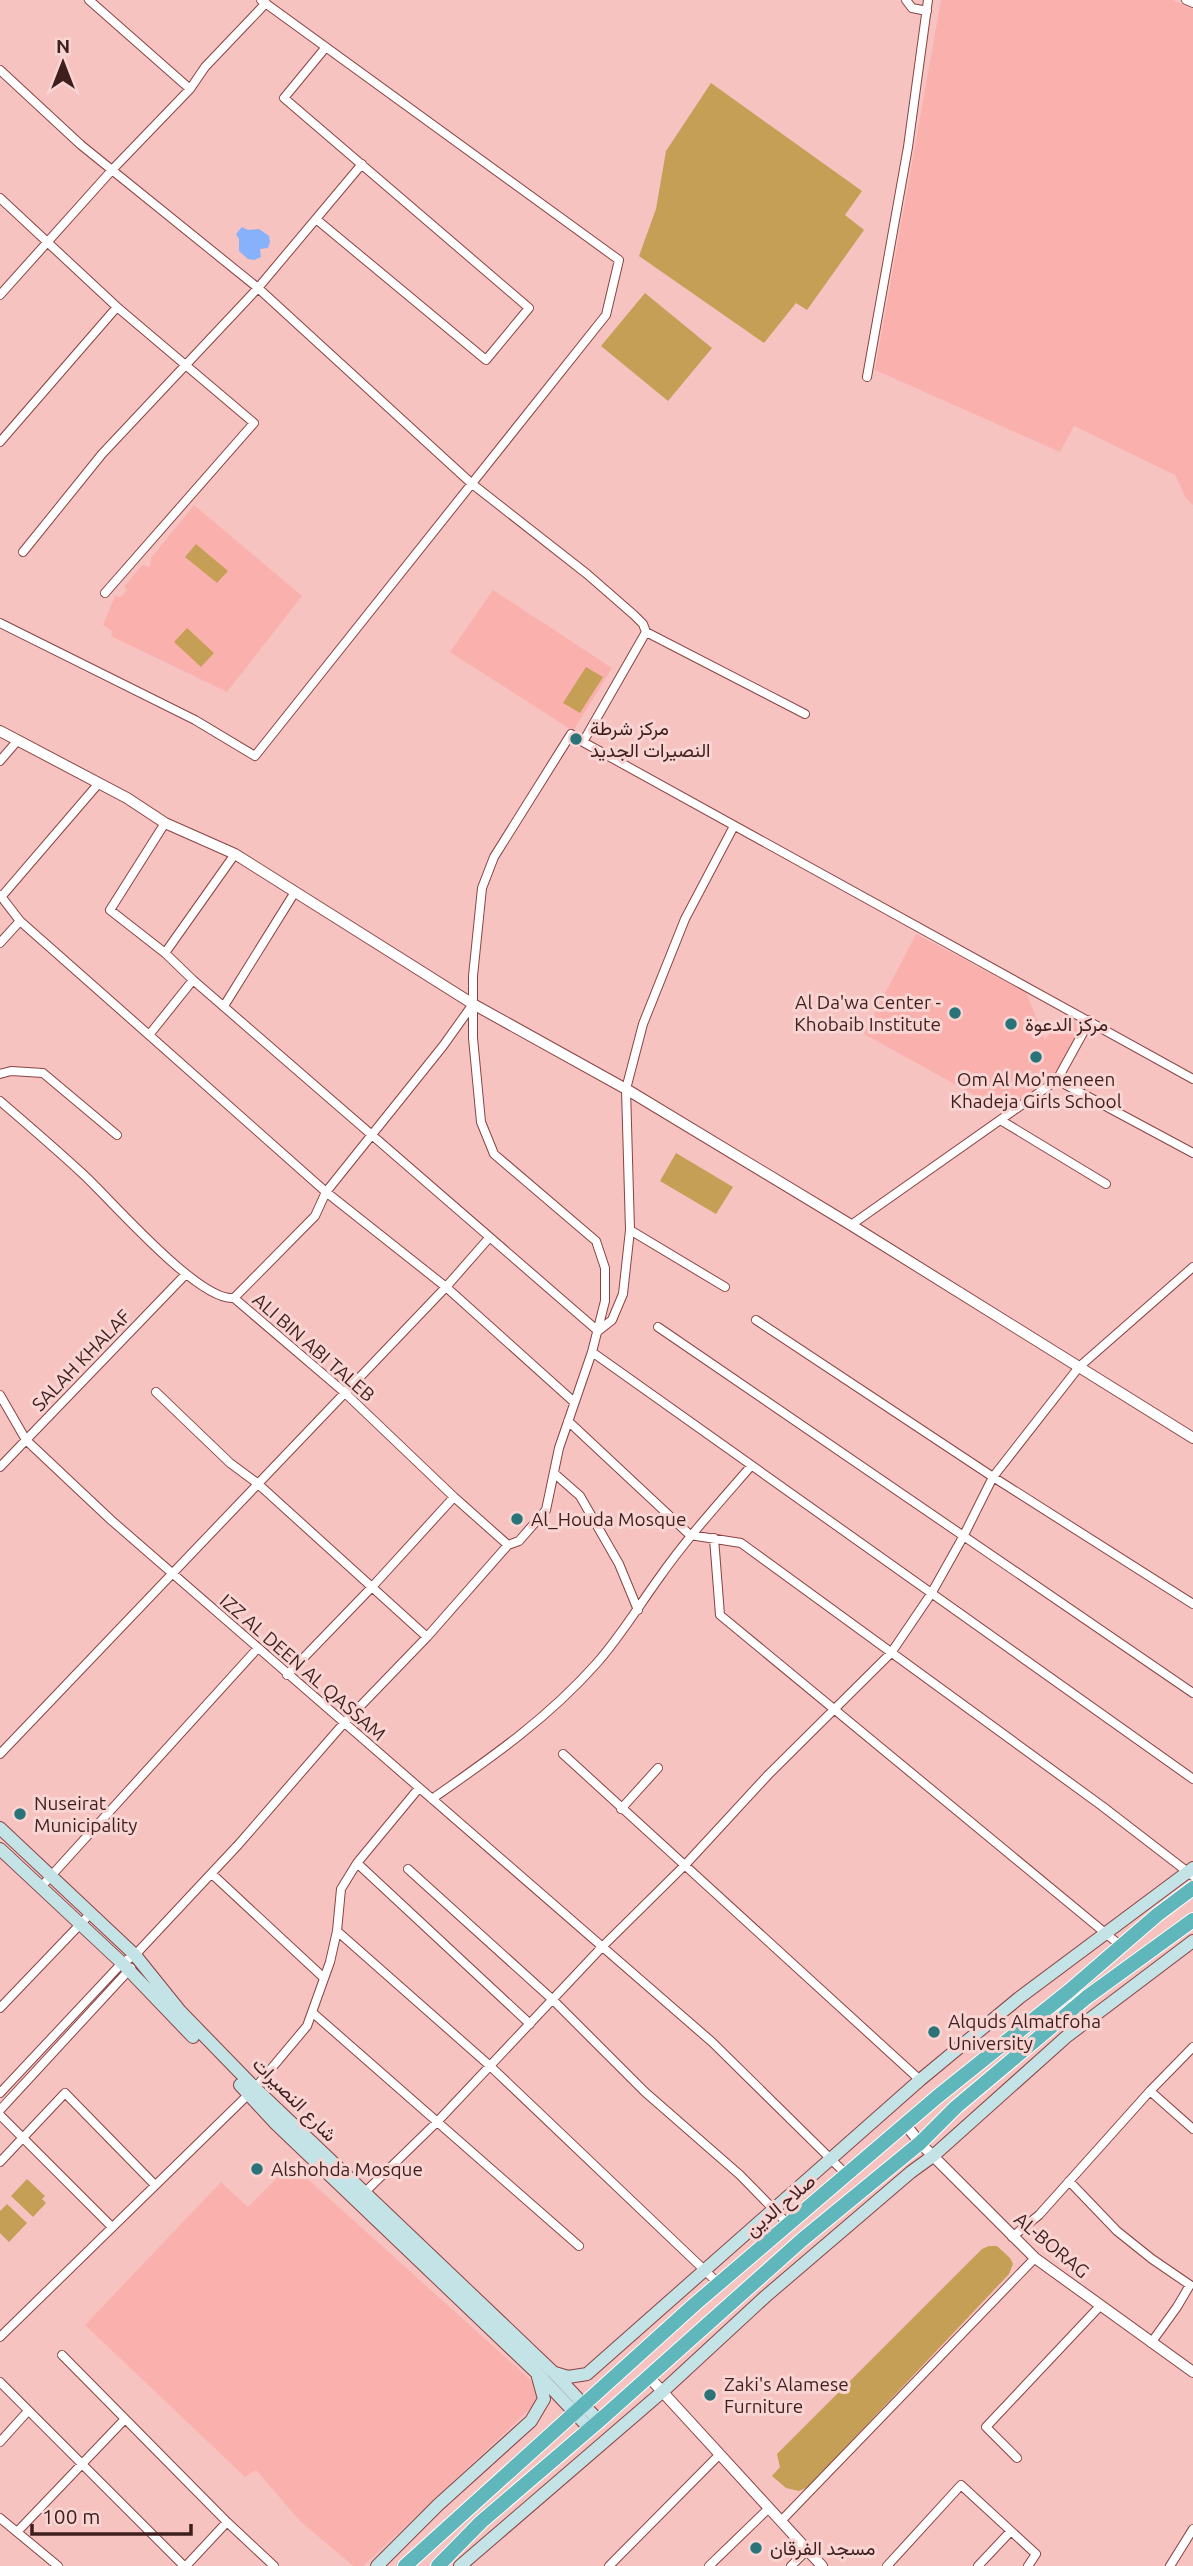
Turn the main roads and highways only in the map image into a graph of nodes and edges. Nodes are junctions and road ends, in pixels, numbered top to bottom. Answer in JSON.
{"nodes":[{"id":1,"x":0,"y":1828,"type":"edge"},
{"id":2,"x":0,"y":1849,"type":"edge"},
{"id":3,"x":1191,"y":1872,"type":"edge"},
{"id":4,"x":1193,"y":1888,"type":"edge"},
{"id":5,"x":1193,"y":1920,"type":"edge"},
{"id":6,"x":1193,"y":1941,"type":"edge"},
{"id":7,"x":252,"y":2091,"type":"junction"},
{"id":8,"x":531,"y":2368,"type":"junction"},
{"id":9,"x":553,"y":2372,"type":"junction"},
{"id":10,"x":579,"y":2408,"type":"junction"},
{"id":11,"x":594,"y":2425,"type":"junction"},
{"id":12,"x":377,"y":2566,"type":"edge"},
{"id":13,"x":405,"y":2566,"type":"edge"},
{"id":14,"x":438,"y":2566,"type":"edge"},
{"id":15,"x":460,"y":2566,"type":"edge"}],
"edges":[{"from":1,"to":7,"type":"main road","name":"شارع النصيرات"},
{"from":2,"to":7,"type":"main road","name":"شارع النصيرات"},
{"from":3,"to":9,"type":"main road"},
{"from":4,"to":10,"type":"highway","name":"صلاح الدين"},
{"from":5,"to":11,"type":"highway"},
{"from":6,"to":15,"type":"main road"},
{"from":7,"to":8,"type":"main road","name":"شارع النصيرات"},
{"from":7,"to":9,"type":"main road","name":"شارع النصيرات"},
{"from":8,"to":10,"type":"main road","name":"شارع النصيرات"},
{"from":8,"to":12,"type":"main road"},
{"from":9,"to":10,"type":"main road","name":"شارع النصيرات"},
{"from":10,"to":11,"type":"main road","name":"شارع النصيرات"},
{"from":10,"to":13,"type":"highway","name":"صلاح الدين"},
{"from":11,"to":14,"type":"highway"}]}
